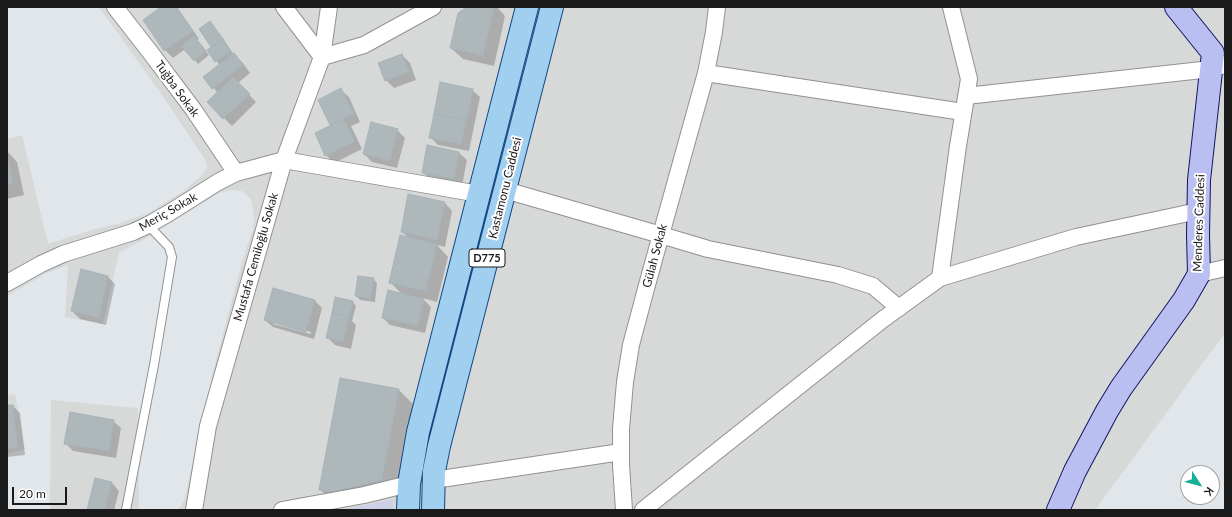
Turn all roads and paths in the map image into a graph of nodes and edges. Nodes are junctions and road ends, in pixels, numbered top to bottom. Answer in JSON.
{"nodes":[{"id":1,"x":115,"y":7,"type":"edge"},
{"id":2,"x":284,"y":7,"type":"edge"},
{"id":3,"x":329,"y":7,"type":"edge"},
{"id":4,"x":433,"y":7,"type":"edge"},
{"id":5,"x":527,"y":7,"type":"edge"},
{"id":6,"x":552,"y":7,"type":"edge"},
{"id":7,"x":717,"y":7,"type":"edge"},
{"id":8,"x":951,"y":7,"type":"edge"},
{"id":9,"x":1176,"y":7,"type":"edge"},
{"id":10,"x":322,"y":57,"type":"junction"},
{"id":11,"x":1218,"y":66,"type":"edge"},
{"id":12,"x":706,"y":73,"type":"junction"},
{"id":13,"x":966,"y":96,"type":"junction"},
{"id":14,"x":963,"y":112,"type":"junction"},
{"id":15,"x":284,"y":160,"type":"junction"},
{"id":16,"x":236,"y":173,"type":"junction"},
{"id":17,"x":504,"y":190,"type":"junction"},
{"id":18,"x":479,"y":194,"type":"junction"},
{"id":19,"x":1198,"y":211,"type":"junction"},
{"id":20,"x":148,"y":225,"type":"junction"},
{"id":21,"x":661,"y":235,"type":"junction"},
{"id":22,"x":1225,"y":268,"type":"edge"},
{"id":23,"x":1199,"y":274,"type":"junction"},
{"id":24,"x":940,"y":278,"type":"junction"},
{"id":25,"x":7,"y":283,"type":"edge"},
{"id":26,"x":899,"y":308,"type":"junction"},
{"id":27,"x":621,"y":452,"type":"junction"},
{"id":28,"x":434,"y":480,"type":"junction"},
{"id":29,"x":409,"y":484,"type":"junction"},
{"id":30,"x":126,"y":510,"type":"edge"},
{"id":31,"x":194,"y":510,"type":"edge"},
{"id":32,"x":282,"y":510,"type":"edge"},
{"id":33,"x":408,"y":510,"type":"edge"},
{"id":34,"x":433,"y":510,"type":"edge"},
{"id":35,"x":624,"y":510,"type":"edge"},
{"id":36,"x":643,"y":510,"type":"edge"},
{"id":37,"x":1058,"y":510,"type":"edge"}],
"edges":[{"from":1,"to":16,"type":"street","name":"Tuğba Sokak"},
{"from":2,"to":10,"type":"street"},
{"from":3,"to":10,"type":"street","name":"Mustafa Cemiloğlu Sokak"},
{"from":4,"to":10,"type":"street"},
{"from":5,"to":18,"type":"main road","name":"Kastamonu Caddesi","number":"D775"},
{"from":6,"to":17,"type":"main road","name":"Kastamonu Caddesi","number":"D775"},
{"from":7,"to":12,"type":"street","name":"Gülah Sokak"},
{"from":8,"to":13,"type":"street"},
{"from":9,"to":11,"type":"street","name":"Menderes Caddesi"},
{"from":10,"to":15,"type":"street","name":"Mustafa Cemiloğlu Sokak"},
{"from":11,"to":13,"type":"street"},
{"from":11,"to":19,"type":"street","name":"Menderes Caddesi"},
{"from":12,"to":14,"type":"street"},
{"from":12,"to":21,"type":"street","name":"Gülah Sokak"},
{"from":13,"to":14,"type":"street"},
{"from":14,"to":24,"type":"street"},
{"from":15,"to":16,"type":"street","name":"Meriç Sokak"},
{"from":15,"to":18,"type":"street"},
{"from":15,"to":31,"type":"street","name":"Mustafa Cemiloğlu Sokak"},
{"from":16,"to":20,"type":"street","name":"Meriç Sokak"},
{"from":17,"to":21,"type":"street"},
{"from":17,"to":28,"type":"main road","name":"Kastamonu Caddesi","number":"D775"},
{"from":18,"to":29,"type":"main road","name":"Kastamonu Caddesi","number":"D775"},
{"from":19,"to":23,"type":"street","name":"Menderes Caddesi"},
{"from":19,"to":24,"type":"street"},
{"from":20,"to":25,"type":"street","name":"Meriç Sokak"},
{"from":20,"to":30,"type":"lane"},
{"from":21,"to":26,"type":"street"},
{"from":21,"to":27,"type":"street","name":"Gülah Sokak"},
{"from":22,"to":23,"type":"street"},
{"from":23,"to":37,"type":"street","name":"Menderes Caddesi"},
{"from":24,"to":26,"type":"street"},
{"from":26,"to":36,"type":"street"},
{"from":27,"to":28,"type":"street"},
{"from":27,"to":35,"type":"street","name":"Gülah Sokak"},
{"from":28,"to":34,"type":"main road","name":"Kastamonu Caddesi","number":"D775"},
{"from":29,"to":32,"type":"street"},
{"from":29,"to":33,"type":"main road","name":"Kastamonu Caddesi","number":"D775"}]}
